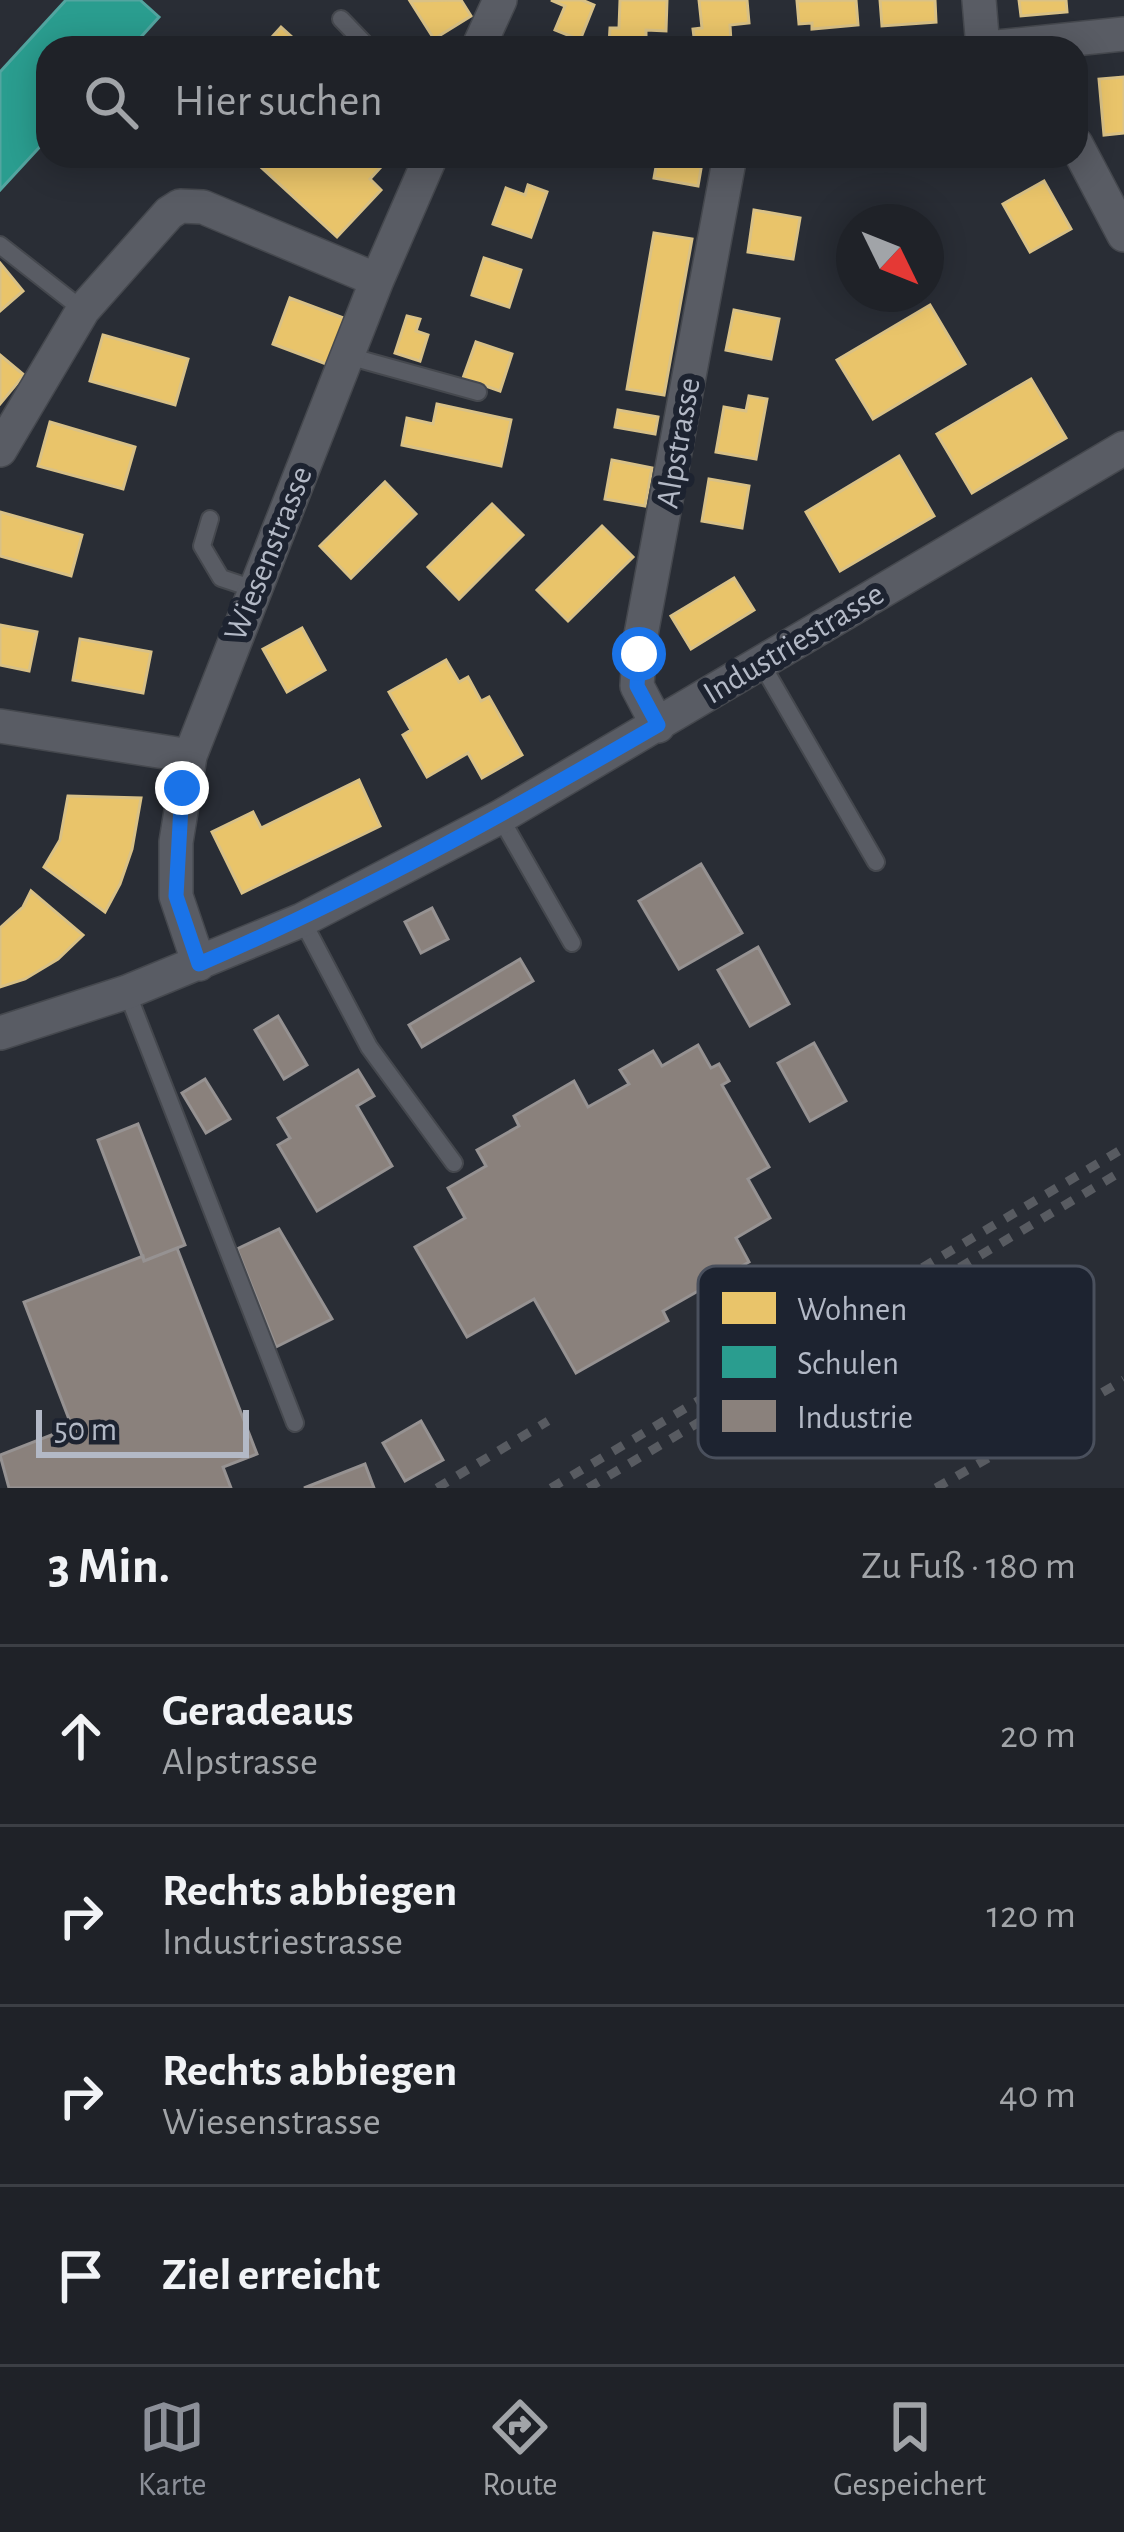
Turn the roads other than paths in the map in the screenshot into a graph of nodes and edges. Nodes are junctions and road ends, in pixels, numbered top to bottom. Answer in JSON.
{"nodes":[{"id":1,"x":500,"y":0,"type":"edge"},
{"id":2,"x":979,"y":0,"type":"edge"},
{"id":3,"x":341,"y":19,"type":"dead end"},
{"id":4,"x":1124,"y":34,"type":"edge"},
{"id":5,"x":357,"y":36,"type":"edge"},
{"id":6,"x":490,"y":36,"type":"edge"},
{"id":7,"x":984,"y":36,"type":"edge"},
{"id":8,"x":1088,"y":38,"type":"edge"},
{"id":9,"x":1088,"y":167,"type":"edge"},
{"id":10,"x":426,"y":168,"type":"edge"},
{"id":11,"x":728,"y":168,"type":"edge"},
{"id":12,"x":1124,"y":235,"type":"edge"},
{"id":13,"x":0,"y":244,"type":"edge"},
{"id":14,"x":377,"y":280,"type":"junction"},
{"id":15,"x":83,"y":310,"type":"junction"},
{"id":16,"x":347,"y":356,"type":"junction"},
{"id":17,"x":478,"y":392,"type":"dead end"},
{"id":18,"x":1124,"y":448,"type":"edge"},
{"id":19,"x":0,"y":450,"type":"edge"},
{"id":20,"x":210,"y":519,"type":"dead end"},
{"id":21,"x":254,"y":589,"type":"junction"},
{"id":22,"x":761,"y":664,"type":"junction"},
{"id":23,"x":658,"y":725,"type":"junction"},
{"id":24,"x":0,"y":726,"type":"edge"},
{"id":25,"x":190,"y":756,"type":"junction"},
{"id":26,"x":500,"y":817,"type":"junction"},
{"id":27,"x":876,"y":862,"type":"dead end"},
{"id":28,"x":302,"y":920,"type":"junction"},
{"id":29,"x":572,"y":943,"type":"dead end"},
{"id":30,"x":199,"y":964,"type":"junction"},
{"id":31,"x":127,"y":992,"type":"junction"},
{"id":32,"x":0,"y":1034,"type":"edge"},
{"id":33,"x":454,"y":1163,"type":"dead end"},
{"id":34,"x":295,"y":1424,"type":"dead end"}],
"edges":[{"from":1,"to":6,"type":"street"},
{"from":2,"to":7,"type":"street"},
{"from":3,"to":5,"type":"lane"},
{"from":4,"to":8,"type":"street"},
{"from":9,"to":12,"type":"street"},
{"from":10,"to":14,"type":"street","name":"Wiesenstrasse"},
{"from":11,"to":23,"type":"street","name":"Alpstrasse"},
{"from":13,"to":15,"type":"lane"},
{"from":14,"to":15,"type":"street"},
{"from":14,"to":16,"type":"street","name":"Wiesenstrasse"},
{"from":15,"to":19,"type":"street"},
{"from":16,"to":17,"type":"lane"},
{"from":16,"to":21,"type":"street","name":"Wiesenstrasse"},
{"from":18,"to":22,"type":"street","name":"Industriestrasse"},
{"from":20,"to":21,"type":"lane"},
{"from":21,"to":25,"type":"street","name":"Wiesenstrasse"},
{"from":22,"to":23,"type":"street","name":"Industriestrasse"},
{"from":22,"to":27,"type":"lane"},
{"from":23,"to":26,"type":"street","name":"Industriestrasse"},
{"from":24,"to":25,"type":"street"},
{"from":25,"to":30,"type":"street","name":"Wiesenstrasse"},
{"from":26,"to":28,"type":"street","name":"Industriestrasse"},
{"from":26,"to":29,"type":"lane"},
{"from":28,"to":30,"type":"street","name":"Industriestrasse"},
{"from":28,"to":33,"type":"lane"},
{"from":30,"to":31,"type":"street","name":"Industriestrasse"},
{"from":31,"to":32,"type":"street","name":"Industriestrasse"},
{"from":31,"to":34,"type":"lane"}]}
